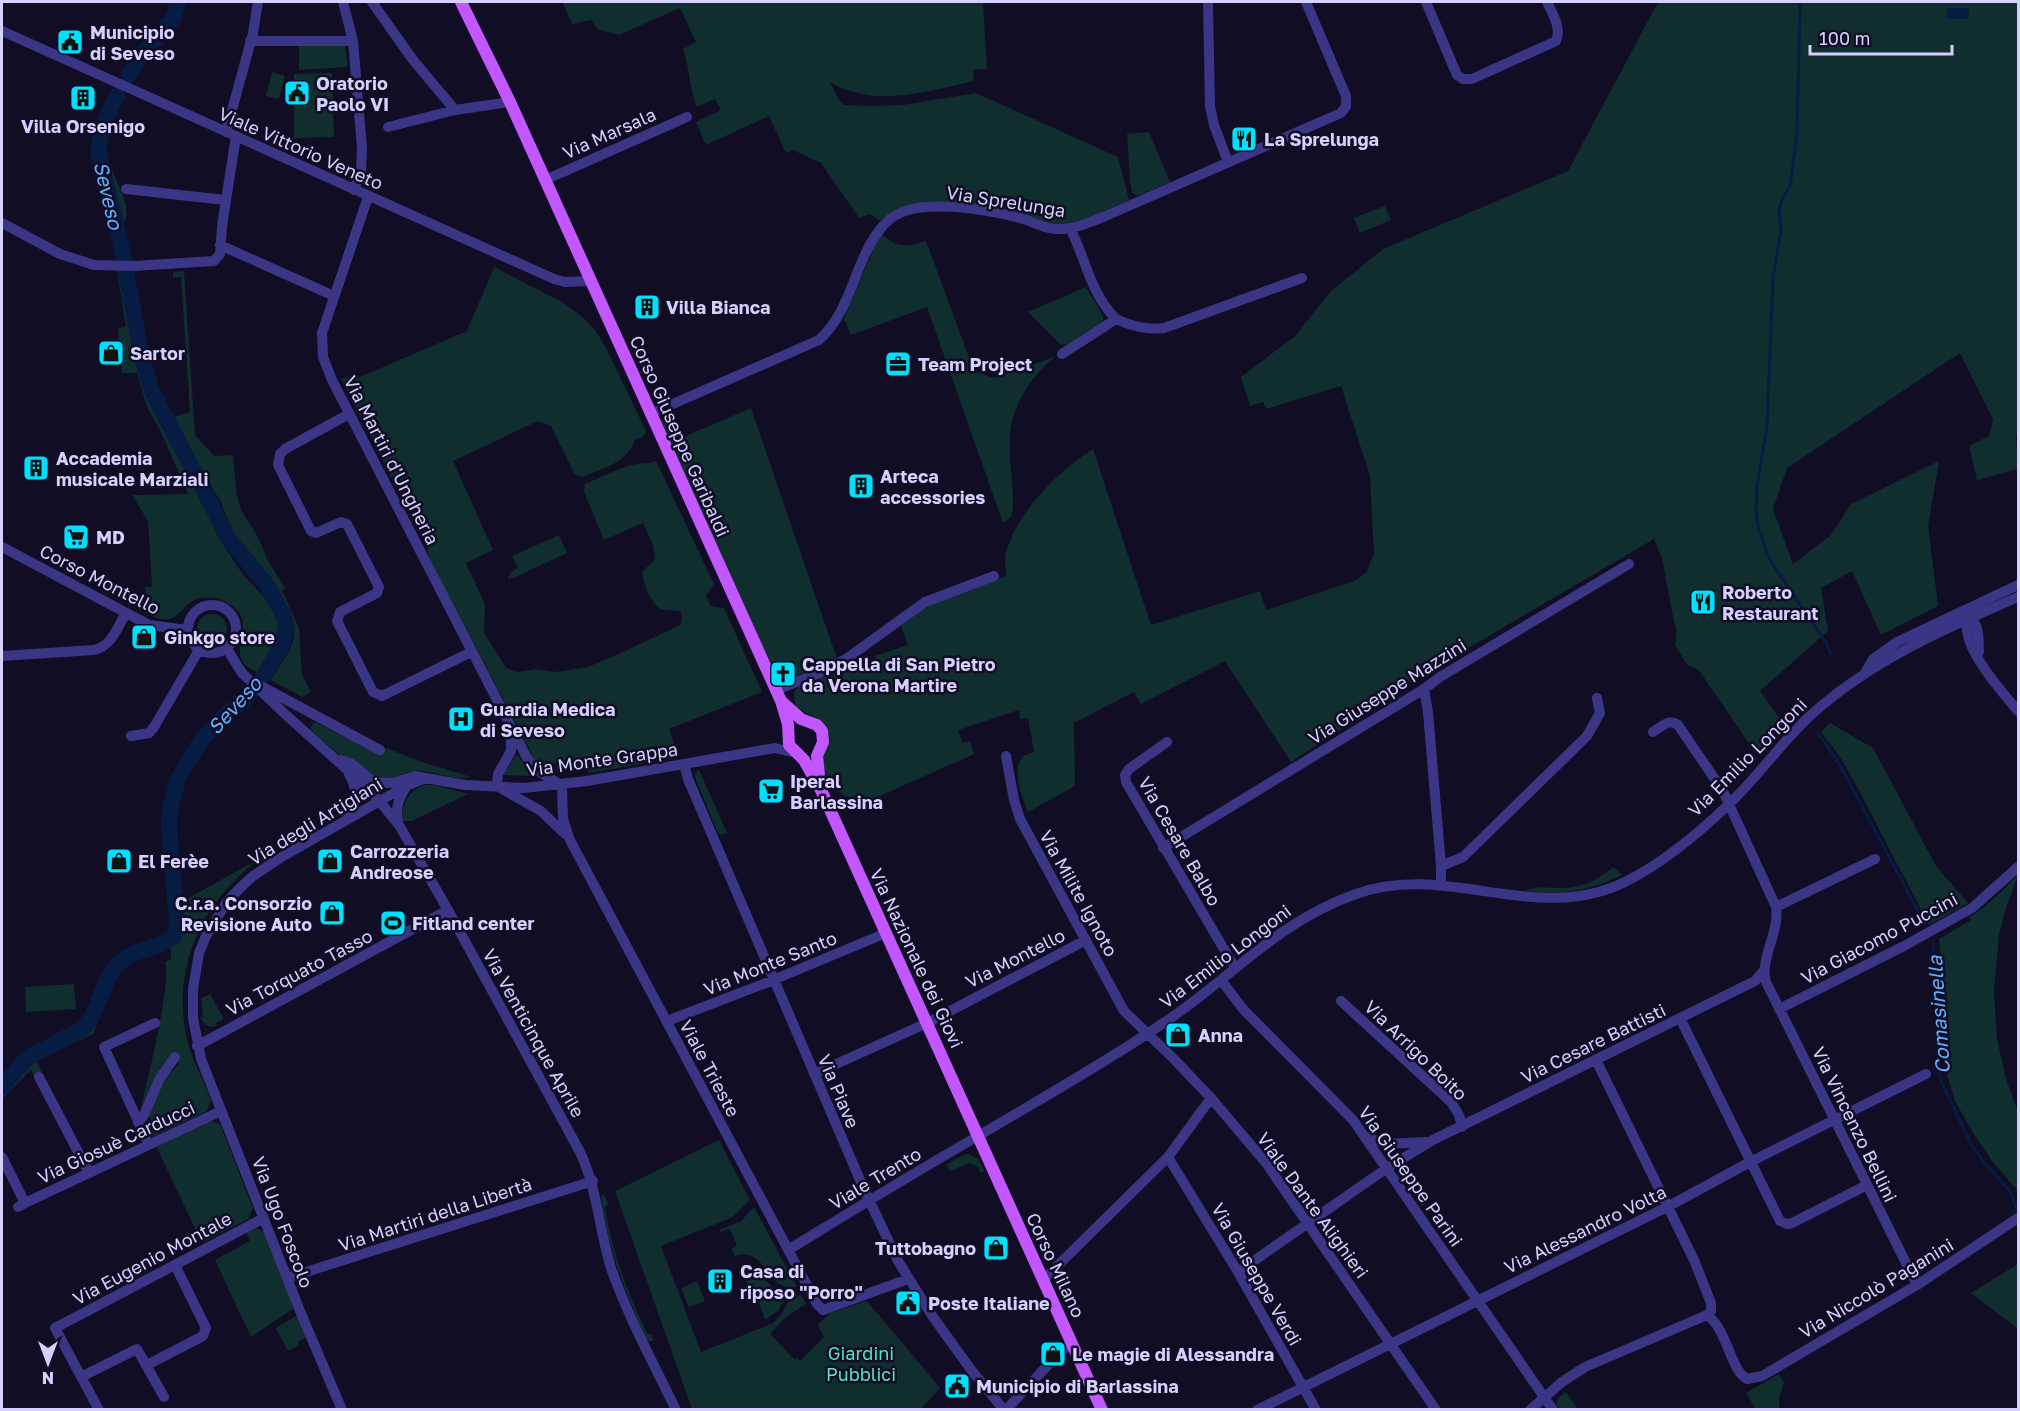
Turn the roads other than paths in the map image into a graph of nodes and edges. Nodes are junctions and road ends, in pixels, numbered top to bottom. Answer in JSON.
{"nodes":[{"id":1,"x":258,"y":2,"type":"edge"},
{"id":2,"x":343,"y":2,"type":"edge"},
{"id":3,"x":372,"y":2,"type":"edge"},
{"id":4,"x":461,"y":2,"type":"edge"},
{"id":5,"x":1208,"y":2,"type":"edge"},
{"id":6,"x":1306,"y":2,"type":"edge"},
{"id":7,"x":1426,"y":2,"type":"edge"},
{"id":8,"x":1547,"y":2,"type":"edge"},
{"id":9,"x":2,"y":31,"type":"edge"},
{"id":10,"x":250,"y":40,"type":"junction"},
{"id":11,"x":353,"y":40,"type":"junction"},
{"id":12,"x":510,"y":102,"type":"junction"},
{"id":13,"x":455,"y":110,"type":"junction"},
{"id":14,"x":687,"y":117,"type":"dead end"},
{"id":15,"x":388,"y":127,"type":"dead end"},
{"id":16,"x":231,"y":134,"type":"junction"},
{"id":17,"x":1228,"y":162,"type":"junction"},
{"id":18,"x":545,"y":180,"type":"junction"},
{"id":19,"x":126,"y":189,"type":"dead end"},
{"id":20,"x":354,"y":190,"type":"junction"},
{"id":21,"x":368,"y":197,"type":"junction"},
{"id":22,"x":225,"y":200,"type":"junction"},
{"id":23,"x":2,"y":223,"type":"edge"},
{"id":24,"x":1070,"y":228,"type":"junction"},
{"id":25,"x":220,"y":244,"type":"junction"},
{"id":26,"x":1302,"y":278,"type":"dead end"},
{"id":27,"x":590,"y":281,"type":"junction"},
{"id":28,"x":334,"y":296,"type":"junction"},
{"id":29,"x":1116,"y":319,"type":"junction"},
{"id":30,"x":1062,"y":354,"type":"dead end"},
{"id":31,"x":349,"y":414,"type":"junction"},
{"id":32,"x":650,"y":414,"type":"junction"},
{"id":33,"x":2,"y":547,"type":"edge"},
{"id":34,"x":1629,"y":564,"type":"dead end"},
{"id":35,"x":994,"y":576,"type":"dead end"},
{"id":36,"x":2019,"y":585,"type":"edge"},
{"id":37,"x":2019,"y":592,"type":"edge"},
{"id":38,"x":2019,"y":597,"type":"edge"},
{"id":39,"x":1994,"y":607,"type":"junction"},
{"id":40,"x":126,"y":613,"type":"junction"},
{"id":41,"x":1969,"y":618,"type":"junction"},
{"id":42,"x":1944,"y":629,"type":"junction"},
{"id":43,"x":187,"y":630,"type":"junction"},
{"id":44,"x":1974,"y":638,"type":"junction"},
{"id":45,"x":1897,"y":642,"type":"junction"},
{"id":46,"x":227,"y":649,"type":"junction"},
{"id":47,"x":199,"y":650,"type":"junction"},
{"id":48,"x":471,"y":651,"type":"junction"},
{"id":49,"x":2,"y":656,"type":"edge"},
{"id":50,"x":1865,"y":673,"type":"junction"},
{"id":51,"x":264,"y":689,"type":"junction"},
{"id":52,"x":1424,"y":689,"type":"junction"},
{"id":53,"x":778,"y":695,"type":"junction"},
{"id":54,"x":1597,"y":698,"type":"dead end"},
{"id":55,"x":2019,"y":711,"type":"edge"},
{"id":56,"x":319,"y":716,"type":"junction"},
{"id":57,"x":807,"y":721,"type":"junction"},
{"id":58,"x":299,"y":727,"type":"junction"},
{"id":59,"x":510,"y":727,"type":"junction"},
{"id":60,"x":1653,"y":732,"type":"dead end"},
{"id":61,"x":788,"y":735,"type":"junction"},
{"id":62,"x":131,"y":736,"type":"dead end"},
{"id":63,"x":1167,"y":742,"type":"dead end"},
{"id":64,"x":775,"y":748,"type":"junction"},
{"id":65,"x":819,"y":749,"type":"junction"},
{"id":66,"x":380,"y":750,"type":"dead end"},
{"id":67,"x":796,"y":753,"type":"junction"},
{"id":68,"x":332,"y":756,"type":"junction"},
{"id":69,"x":1006,"y":756,"type":"dead end"},
{"id":70,"x":684,"y":764,"type":"junction"},
{"id":71,"x":344,"y":766,"type":"junction"},
{"id":72,"x":434,"y":779,"type":"junction"},
{"id":73,"x":498,"y":783,"type":"junction"},
{"id":74,"x":572,"y":783,"type":"junction"},
{"id":75,"x":408,"y":785,"type":"junction"},
{"id":76,"x":559,"y":785,"type":"junction"},
{"id":77,"x":823,"y":795,"type":"junction"},
{"id":78,"x":563,"y":796,"type":"junction"},
{"id":79,"x":381,"y":801,"type":"junction"},
{"id":80,"x":1730,"y":804,"type":"junction"},
{"id":81,"x":341,"y":824,"type":"junction"},
{"id":82,"x":399,"y":825,"type":"junction"},
{"id":83,"x":570,"y":840,"type":"junction"},
{"id":84,"x":1163,"y":848,"type":"junction"},
{"id":85,"x":1875,"y":859,"type":"dead end"},
{"id":86,"x":1441,"y":866,"type":"junction"},
{"id":87,"x":2019,"y":867,"type":"edge"},
{"id":88,"x":1441,"y":885,"type":"junction"},
{"id":89,"x":1776,"y":907,"type":"junction"},
{"id":90,"x":448,"y":910,"type":"junction"},
{"id":91,"x":886,"y":933,"type":"junction"},
{"id":92,"x":1086,"y":940,"type":"junction"},
{"id":93,"x":1235,"y":968,"type":"junction"},
{"id":94,"x":1764,"y":974,"type":"junction"},
{"id":95,"x":775,"y":980,"type":"junction"},
{"id":96,"x":1221,"y":980,"type":"junction"},
{"id":97,"x":1341,"y":1001,"type":"dead end"},
{"id":98,"x":1779,"y":1009,"type":"junction"},
{"id":99,"x":1680,"y":1018,"type":"junction"},
{"id":100,"x":667,"y":1021,"type":"junction"},
{"id":101,"x":156,"y":1023,"type":"dead end"},
{"id":102,"x":927,"y":1023,"type":"junction"},
{"id":103,"x":1147,"y":1034,"type":"junction"},
{"id":104,"x":197,"y":1046,"type":"junction"},
{"id":105,"x":175,"y":1057,"type":"dead end"},
{"id":106,"x":1596,"y":1060,"type":"junction"},
{"id":107,"x":814,"y":1074,"type":"junction"},
{"id":108,"x":1926,"y":1074,"type":"dead end"},
{"id":109,"x":39,"y":1077,"type":"dead end"},
{"id":110,"x":1211,"y":1098,"type":"junction"},
{"id":111,"x":221,"y":1111,"type":"junction"},
{"id":112,"x":1834,"y":1120,"type":"junction"},
{"id":113,"x":138,"y":1122,"type":"junction"},
{"id":114,"x":1462,"y":1126,"type":"junction"},
{"id":115,"x":979,"y":1135,"type":"junction"},
{"id":116,"x":1365,"y":1136,"type":"junction"},
{"id":117,"x":1433,"y":1140,"type":"junction"},
{"id":118,"x":149,"y":1145,"type":"junction"},
{"id":119,"x":2,"y":1157,"type":"edge"},
{"id":120,"x":1167,"y":1157,"type":"junction"},
{"id":121,"x":1750,"y":1162,"type":"junction"},
{"id":122,"x":1387,"y":1168,"type":"junction"},
{"id":123,"x":89,"y":1173,"type":"junction"},
{"id":124,"x":593,"y":1181,"type":"junction"},
{"id":125,"x":1867,"y":1185,"type":"junction"},
{"id":126,"x":869,"y":1201,"type":"junction"},
{"id":127,"x":1669,"y":1206,"type":"junction"},
{"id":128,"x":264,"y":1218,"type":"junction"},
{"id":129,"x":2019,"y":1218,"type":"edge"},
{"id":130,"x":1308,"y":1224,"type":"junction"},
{"id":131,"x":788,"y":1250,"type":"junction"},
{"id":132,"x":175,"y":1264,"type":"junction"},
{"id":133,"x":1238,"y":1272,"type":"junction"},
{"id":134,"x":287,"y":1278,"type":"junction"},
{"id":135,"x":908,"y":1279,"type":"junction"},
{"id":136,"x":1043,"y":1280,"type":"junction"},
{"id":137,"x":1917,"y":1285,"type":"junction"},
{"id":138,"x":1478,"y":1300,"type":"junction"},
{"id":139,"x":1707,"y":1315,"type":"junction"},
{"id":140,"x":1390,"y":1342,"type":"junction"},
{"id":141,"x":1072,"y":1344,"type":"junction"},
{"id":142,"x":147,"y":1365,"type":"junction"},
{"id":143,"x":81,"y":1377,"type":"junction"},
{"id":144,"x":1303,"y":1386,"type":"junction"},
{"id":145,"x":164,"y":1397,"type":"dead end"},
{"id":146,"x":1544,"y":1397,"type":"junction"},
{"id":147,"x":99,"y":1410,"type":"edge"},
{"id":148,"x":342,"y":1410,"type":"edge"},
{"id":149,"x":676,"y":1410,"type":"edge"},
{"id":150,"x":1005,"y":1410,"type":"edge"},
{"id":151,"x":1102,"y":1410,"type":"edge"},
{"id":152,"x":1257,"y":1410,"type":"edge"},
{"id":153,"x":1316,"y":1410,"type":"edge"},
{"id":154,"x":1436,"y":1410,"type":"edge"},
{"id":155,"x":1530,"y":1410,"type":"edge"},
{"id":156,"x":1553,"y":1410,"type":"edge"}],
"edges":[{"from":1,"to":10,"type":"street"},
{"from":2,"to":11,"type":"street"},
{"from":3,"to":13,"type":"street"},
{"from":4,"to":12,"type":"main road","name":"Corso Giuseppe Garibaldi"},
{"from":5,"to":17,"type":"street"},
{"from":6,"to":17,"type":"street","name":"Via Sprelunga"},
{"from":7,"to":8,"type":"street"},
{"from":9,"to":16,"type":"street","name":"Viale Vittorio Veneto"},
{"from":10,"to":11,"type":"street"},
{"from":10,"to":16,"type":"street"},
{"from":11,"to":20,"type":"street"},
{"from":12,"to":13,"type":"street"},
{"from":12,"to":18,"type":"main road","name":"Corso Giuseppe Garibaldi"},
{"from":13,"to":15,"type":"street"},
{"from":14,"to":18,"type":"street","name":"Via Marsala"},
{"from":16,"to":20,"type":"street","name":"Viale Vittorio Veneto"},
{"from":16,"to":22,"type":"street"},
{"from":17,"to":24,"type":"street","name":"Via Sprelunga"},
{"from":18,"to":27,"type":"main road","name":"Corso Giuseppe Garibaldi"},
{"from":19,"to":22,"type":"street"},
{"from":20,"to":21,"type":"street","name":"Viale Vittorio Veneto"},
{"from":21,"to":27,"type":"street","name":"Viale Vittorio Veneto"},
{"from":21,"to":28,"type":"street","name":"Via Martiri d'Ungheria"},
{"from":22,"to":25,"type":"street"},
{"from":23,"to":25,"type":"street"},
{"from":24,"to":29,"type":"street"},
{"from":24,"to":32,"type":"street","name":"Via Sprelunga"},
{"from":25,"to":28,"type":"street"},
{"from":26,"to":29,"type":"street"},
{"from":27,"to":32,"type":"main road","name":"Corso Giuseppe Garibaldi"},
{"from":28,"to":31,"type":"street","name":"Via Martiri d'Ungheria"},
{"from":29,"to":30,"type":"street"},
{"from":31,"to":48,"type":"street","name":"Via Martiri d'Ungheria"},
{"from":31,"to":48,"type":"street"},
{"from":32,"to":53,"type":"main road","name":"Corso Giuseppe Garibaldi"},
{"from":33,"to":40,"type":"street","name":"Corso Montello"},
{"from":34,"to":52,"type":"street","name":"Via Giuseppe Mazzini"},
{"from":35,"to":53,"type":"street"},
{"from":36,"to":45,"type":"street","name":"Via Emilio Longoni"},
{"from":37,"to":41,"type":"street","name":"Via Emilio Longoni"},
{"from":38,"to":39,"type":"street","name":"Via Emilio Longoni"},
{"from":39,"to":41,"type":"street","name":"Via Emilio Longoni"},
{"from":39,"to":44,"type":"street"},
{"from":40,"to":43,"type":"street","name":"Corso Montello"},
{"from":40,"to":49,"type":"street"},
{"from":41,"to":42,"type":"street","name":"Via Emilio Longoni"},
{"from":41,"to":44,"type":"street"},
{"from":41,"to":45,"type":"street","name":"Via Emilio Longoni"},
{"from":42,"to":44,"type":"street"},
{"from":42,"to":50,"type":"street","name":"Via Emilio Longoni"},
{"from":43,"to":46,"type":"street"},
{"from":43,"to":47,"type":"street"},
{"from":44,"to":55,"type":"street"},
{"from":45,"to":50,"type":"street","name":"Via Emilio Longoni"},
{"from":46,"to":47,"type":"street"},
{"from":46,"to":51,"type":"street"},
{"from":47,"to":62,"type":"street"},
{"from":48,"to":59,"type":"street","name":"Via Martiri d'Ungheria"},
{"from":50,"to":80,"type":"street","name":"Via Emilio Longoni"},
{"from":51,"to":56,"type":"street"},
{"from":51,"to":58,"type":"street","name":"Via Venticinque Aprile"},
{"from":52,"to":84,"type":"street","name":"Via Giuseppe Mazzini"},
{"from":52,"to":86,"type":"street"},
{"from":53,"to":57,"type":"main road","name":"Via Nazionale dei Giovi"},
{"from":53,"to":61,"type":"main road","name":"Via Nazionale dei Giovi"},
{"from":54,"to":86,"type":"street"},
{"from":56,"to":58,"type":"street"},
{"from":56,"to":66,"type":"street"},
{"from":57,"to":61,"type":"main road"},
{"from":57,"to":65,"type":"main road","name":"Via Nazionale dei Giovi"},
{"from":58,"to":68,"type":"street","name":"Via Venticinque Aprile"},
{"from":59,"to":73,"type":"street"},
{"from":59,"to":76,"type":"street","name":"Via Martiri d'Ungheria"},
{"from":60,"to":80,"type":"street"},
{"from":61,"to":64,"type":"street"},
{"from":61,"to":67,"type":"main road","name":"Via Nazionale dei Giovi"},
{"from":63,"to":84,"type":"street","name":"Via Cesare Balbo"},
{"from":64,"to":67,"type":"street","name":"Via Monte Grappa"},
{"from":64,"to":70,"type":"street","name":"Via Monte Grappa"},
{"from":65,"to":67,"type":"main road"},
{"from":65,"to":77,"type":"main road","name":"Via Nazionale dei Giovi"},
{"from":67,"to":77,"type":"main road","name":"Via Nazionale dei Giovi"},
{"from":68,"to":71,"type":"street","name":"Via Venticinque Aprile"},
{"from":68,"to":72,"type":"street"},
{"from":69,"to":92,"type":"street","name":"Via Milite Ignoto"},
{"from":70,"to":74,"type":"street","name":"Via Monte Grappa"},
{"from":70,"to":95,"type":"street","name":"Via Piave"},
{"from":71,"to":79,"type":"street","name":"Via Venticinque Aprile"},
{"from":71,"to":81,"type":"street"},
{"from":72,"to":73,"type":"street","name":"Via Monte Grappa"},
{"from":72,"to":75,"type":"street","name":"Via degli Artigiani"},
{"from":73,"to":76,"type":"street","name":"Via Monte Grappa"},
{"from":73,"to":83,"type":"street","name":"Viale Trieste"},
{"from":74,"to":76,"type":"street","name":"Via Monte Grappa"},
{"from":74,"to":78,"type":"street"},
{"from":75,"to":79,"type":"street","name":"Via degli Artigiani"},
{"from":75,"to":82,"type":"street"},
{"from":76,"to":78,"type":"street","name":"Viale Trieste"},
{"from":77,"to":91,"type":"main road","name":"Via Nazionale dei Giovi"},
{"from":78,"to":83,"type":"street","name":"Viale Trieste"},
{"from":79,"to":81,"type":"street","name":"Via degli Artigiani"},
{"from":79,"to":82,"type":"street","name":"Via Venticinque Aprile"},
{"from":80,"to":88,"type":"street","name":"Via Emilio Longoni"},
{"from":80,"to":89,"type":"street"},
{"from":81,"to":104,"type":"street","name":"Via degli Artigiani"},
{"from":82,"to":90,"type":"street","name":"Via Venticinque Aprile"},
{"from":83,"to":100,"type":"street","name":"Viale Trieste"},
{"from":84,"to":93,"type":"street","name":"Via Cesare Balbo"},
{"from":85,"to":89,"type":"street"},
{"from":86,"to":88,"type":"street"},
{"from":87,"to":98,"type":"street","name":"Via Giacomo Puccini"},
{"from":88,"to":93,"type":"street","name":"Via Emilio Longoni"},
{"from":89,"to":94,"type":"street"},
{"from":90,"to":104,"type":"street","name":"Via Torquato Tasso"},
{"from":90,"to":124,"type":"street","name":"Via Venticinque Aprile"},
{"from":91,"to":95,"type":"street","name":"Via Monte Santo"},
{"from":91,"to":102,"type":"main road","name":"Via Nazionale dei Giovi"},
{"from":92,"to":102,"type":"street","name":"Via Montello"},
{"from":92,"to":103,"type":"street","name":"Via Milite Ignoto"},
{"from":93,"to":96,"type":"street","name":"Via Emilio Longoni"},
{"from":94,"to":98,"type":"street","name":"Via Vincenzo Bellini"},
{"from":94,"to":99,"type":"street","name":"Via Cesare Battisti"},
{"from":95,"to":100,"type":"street","name":"Via Monte Santo"},
{"from":95,"to":107,"type":"street","name":"Via Piave"},
{"from":96,"to":103,"type":"street","name":"Via Emilio Longoni"},
{"from":96,"to":116,"type":"street","name":"Via Giuseppe Parini"},
{"from":97,"to":114,"type":"street","name":"Via Arrigo Boito"},
{"from":98,"to":112,"type":"street","name":"Via Vincenzo Bellini"},
{"from":99,"to":106,"type":"street","name":"Via Cesare Battisti"},
{"from":99,"to":121,"type":"street"},
{"from":100,"to":131,"type":"street","name":"Viale Trieste"},
{"from":101,"to":113,"type":"street"},
{"from":102,"to":107,"type":"street","name":"Via Montello"},
{"from":102,"to":115,"type":"main road","name":"Via Nazionale dei Giovi"},
{"from":103,"to":110,"type":"street","name":"Viale Dante Alighieri"},
{"from":103,"to":115,"type":"street","name":"Via Emilio Longoni"},
{"from":104,"to":111,"type":"street","name":"Via Ugo Foscolo"},
{"from":105,"to":113,"type":"street"},
{"from":106,"to":114,"type":"street","name":"Via Cesare Battisti"},
{"from":106,"to":127,"type":"street"},
{"from":107,"to":126,"type":"street","name":"Via Piave"},
{"from":108,"to":112,"type":"street","name":"Via Alessandro Volta"},
{"from":109,"to":123,"type":"street"},
{"from":110,"to":120,"type":"street"},
{"from":110,"to":130,"type":"street","name":"Viale Dante Alighieri"},
{"from":111,"to":118,"type":"street","name":"Via Giosuè Carducci"},
{"from":111,"to":128,"type":"street","name":"Via Ugo Foscolo"},
{"from":112,"to":121,"type":"street","name":"Via Alessandro Volta"},
{"from":112,"to":125,"type":"street","name":"Via Vincenzo Bellini"},
{"from":113,"to":118,"type":"street"},
{"from":114,"to":117,"type":"street","name":"Via Cesare Battisti"},
{"from":115,"to":126,"type":"street","name":"Viale Trento"},
{"from":115,"to":136,"type":"main road","name":"Corso Milano"},
{"from":116,"to":117,"type":"street","name":"Via Cesare Battisti"},
{"from":116,"to":122,"type":"street","name":"Via Giuseppe Parini"},
{"from":117,"to":122,"type":"street","name":"Via Cesare Battisti"},
{"from":118,"to":123,"type":"street","name":"Via Giosuè Carducci"},
{"from":119,"to":123,"type":"street","name":"Via Giosuè Carducci"},
{"from":120,"to":133,"type":"street","name":"Via Giuseppe Verdi"},
{"from":120,"to":136,"type":"street"},
{"from":121,"to":125,"type":"street"},
{"from":121,"to":127,"type":"street","name":"Via Alessandro Volta"},
{"from":122,"to":130,"type":"street","name":"Via Cesare Battisti"},
{"from":122,"to":138,"type":"street","name":"Via Giuseppe Parini"},
{"from":124,"to":134,"type":"street","name":"Via Martiri della Libertà"},
{"from":124,"to":149,"type":"street","name":"Via Venticinque Aprile"},
{"from":125,"to":137,"type":"street","name":"Via Vincenzo Bellini"},
{"from":126,"to":131,"type":"street","name":"Viale Trento"},
{"from":126,"to":135,"type":"street","name":"Via Piave"},
{"from":127,"to":138,"type":"street","name":"Via Alessandro Volta"},
{"from":127,"to":139,"type":"street"},
{"from":128,"to":132,"type":"street","name":"Via Eugenio Montale"},
{"from":128,"to":134,"type":"street","name":"Via Ugo Foscolo"},
{"from":129,"to":137,"type":"street","name":"Via Niccolò Paganini"},
{"from":130,"to":133,"type":"street","name":"Via Cesare Battisti"},
{"from":130,"to":140,"type":"street","name":"Viale Dante Alighieri"},
{"from":131,"to":135,"type":"street","name":"Viale Trieste"},
{"from":132,"to":142,"type":"street"},
{"from":132,"to":143,"type":"street","name":"Via Eugenio Montale"},
{"from":133,"to":144,"type":"street","name":"Via Giuseppe Verdi"},
{"from":134,"to":148,"type":"street","name":"Via Ugo Foscolo"},
{"from":135,"to":150,"type":"street","name":"Via Piave"},
{"from":136,"to":141,"type":"main road","name":"Corso Milano"},
{"from":137,"to":139,"type":"street","name":"Via Niccolò Paganini"},
{"from":138,"to":140,"type":"street","name":"Via Alessandro Volta"},
{"from":138,"to":146,"type":"street","name":"Via Giuseppe Parini"},
{"from":139,"to":146,"type":"street"},
{"from":140,"to":144,"type":"street","name":"Via Alessandro Volta"},
{"from":140,"to":154,"type":"street","name":"Viale Dante Alighieri"},
{"from":141,"to":150,"type":"street"},
{"from":141,"to":151,"type":"main road","name":"Corso Milano"},
{"from":142,"to":143,"type":"street"},
{"from":142,"to":145,"type":"street"},
{"from":143,"to":147,"type":"street"},
{"from":144,"to":152,"type":"street","name":"Via Alessandro Volta"},
{"from":144,"to":153,"type":"street","name":"Via Giuseppe Verdi"},
{"from":146,"to":155,"type":"street"},
{"from":146,"to":156,"type":"street","name":"Via Giuseppe Parini"}]}
